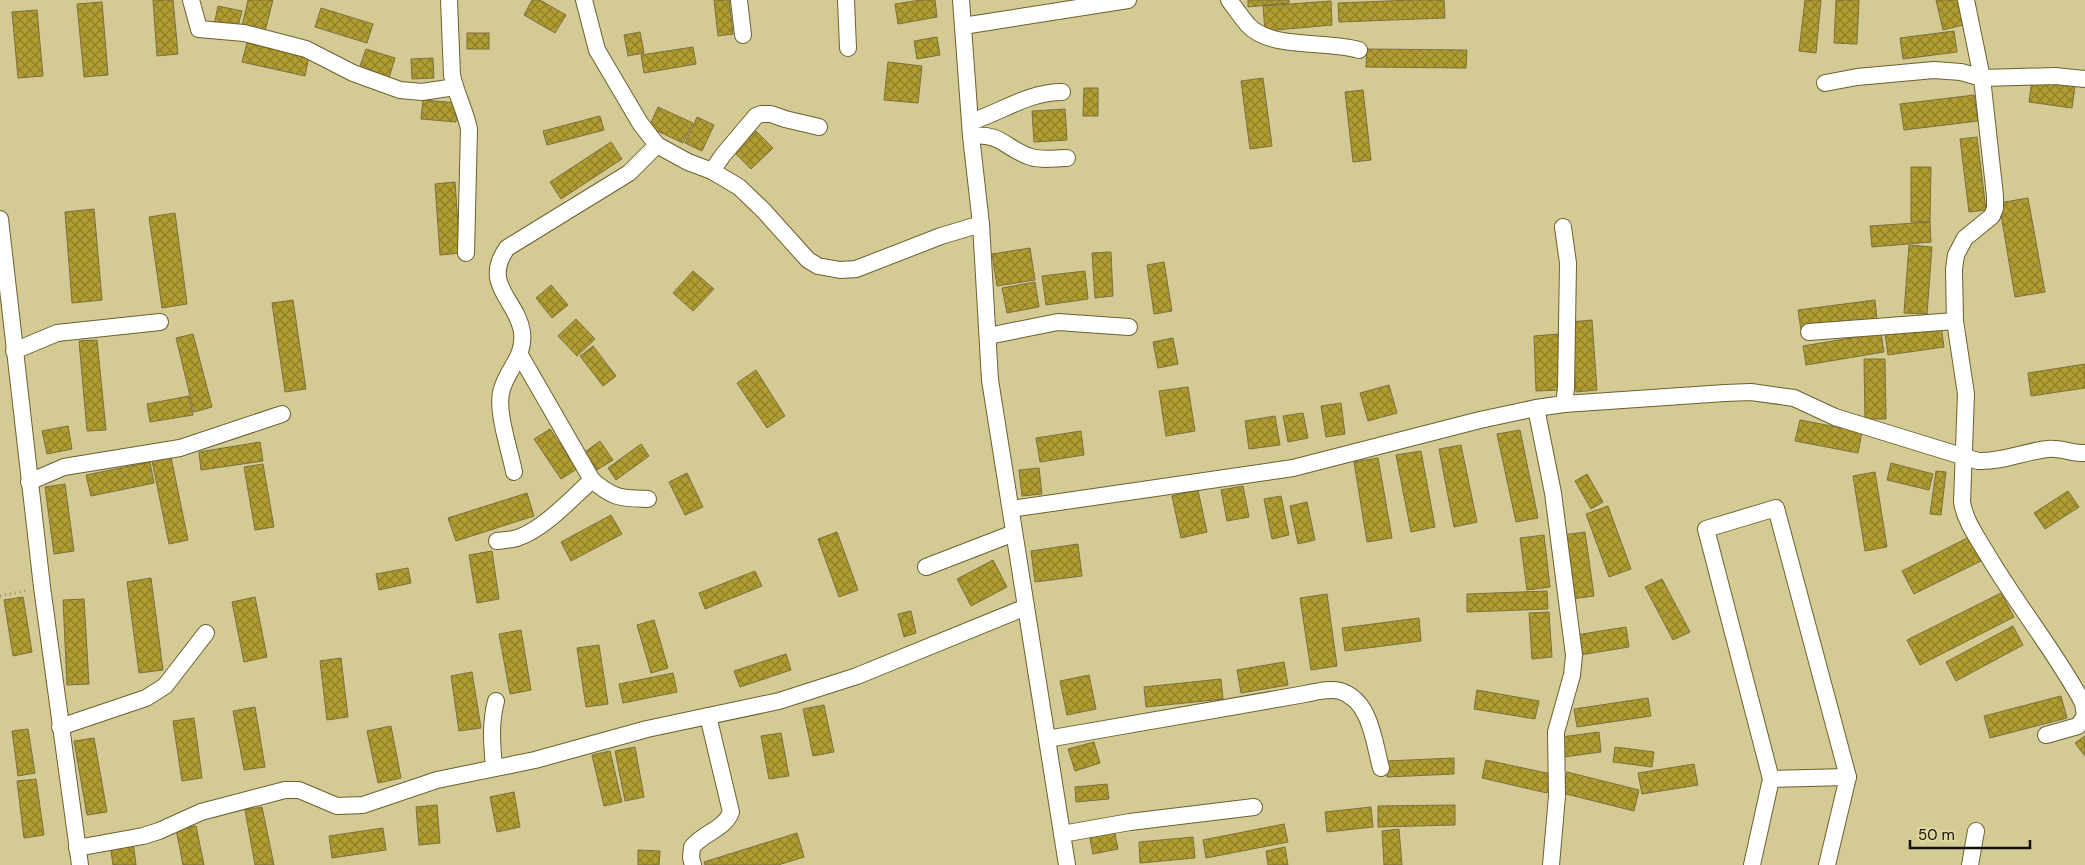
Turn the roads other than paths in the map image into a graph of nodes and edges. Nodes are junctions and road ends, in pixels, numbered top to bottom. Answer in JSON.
{"nodes":[{"id":1,"x":191,"y":0,"type":"edge"},
{"id":2,"x":449,"y":0,"type":"edge"},
{"id":3,"x":584,"y":0,"type":"edge"},
{"id":4,"x":739,"y":0,"type":"edge"},
{"id":5,"x":846,"y":0,"type":"edge"},
{"id":6,"x":961,"y":0,"type":"edge"},
{"id":7,"x":1128,"y":0,"type":"edge"},
{"id":8,"x":1229,"y":0,"type":"edge"},
{"id":9,"x":1966,"y":0,"type":"edge"},
{"id":10,"x":963,"y":26,"type":"junction"},
{"id":11,"x":743,"y":35,"type":"dead end"},
{"id":12,"x":848,"y":48,"type":"dead end"},
{"id":13,"x":1359,"y":50,"type":"dead end"},
{"id":14,"x":1982,"y":78,"type":"junction"},
{"id":15,"x":2085,"y":79,"type":"edge"},
{"id":16,"x":1825,"y":83,"type":"dead end"},
{"id":17,"x":455,"y":87,"type":"junction"},
{"id":18,"x":1062,"y":92,"type":"dead end"},
{"id":19,"x":819,"y":127,"type":"dead end"},
{"id":20,"x":970,"y":129,"type":"junction"},
{"id":21,"x":657,"y":145,"type":"junction"},
{"id":22,"x":1067,"y":158,"type":"dead end"},
{"id":23,"x":712,"y":171,"type":"junction"},
{"id":24,"x":0,"y":220,"type":"edge"},
{"id":25,"x":981,"y":224,"type":"junction"},
{"id":26,"x":1564,"y":227,"type":"dead end"},
{"id":27,"x":466,"y":253,"type":"dead end"},
{"id":28,"x":1955,"y":321,"type":"junction"},
{"id":29,"x":160,"y":322,"type":"dead end"},
{"id":30,"x":1128,"y":327,"type":"dead end"},
{"id":31,"x":1809,"y":332,"type":"dead end"},
{"id":32,"x":988,"y":336,"type":"junction"},
{"id":33,"x":14,"y":350,"type":"junction"},
{"id":34,"x":520,"y":355,"type":"junction"},
{"id":35,"x":1564,"y":404,"type":"junction"},
{"id":36,"x":1536,"y":408,"type":"junction"},
{"id":37,"x":282,"y":414,"type":"dead end"},
{"id":38,"x":2085,"y":453,"type":"edge"},
{"id":39,"x":1964,"y":458,"type":"junction"},
{"id":40,"x":514,"y":472,"type":"dead end"},
{"id":41,"x":592,"y":480,"type":"junction"},
{"id":42,"x":29,"y":482,"type":"junction"},
{"id":43,"x":648,"y":499,"type":"dead end"},
{"id":44,"x":1011,"y":509,"type":"junction"},
{"id":45,"x":1014,"y":533,"type":"junction"},
{"id":46,"x":497,"y":541,"type":"dead end"},
{"id":47,"x":926,"y":567,"type":"dead end"},
{"id":48,"x":1026,"y":607,"type":"junction"},
{"id":49,"x":206,"y":633,"type":"dead end"},
{"id":50,"x":496,"y":701,"type":"dead end"},
{"id":51,"x":708,"y":716,"type":"junction"},
{"id":52,"x":60,"y":727,"type":"junction"},
{"id":53,"x":2046,"y":735,"type":"dead end"},
{"id":54,"x":1047,"y":739,"type":"junction"},
{"id":55,"x":494,"y":768,"type":"junction"},
{"id":56,"x":1381,"y":768,"type":"dead end"},
{"id":57,"x":1848,"y":777,"type":"junction"},
{"id":58,"x":1771,"y":779,"type":"junction"},
{"id":59,"x":1254,"y":807,"type":"dead end"},
{"id":60,"x":1976,"y":831,"type":"dead end"},
{"id":61,"x":1062,"y":834,"type":"junction"},
{"id":62,"x":77,"y":848,"type":"junction"},
{"id":63,"x":80,"y":865,"type":"edge"},
{"id":64,"x":693,"y":865,"type":"edge"},
{"id":65,"x":1067,"y":865,"type":"edge"},
{"id":66,"x":1551,"y":865,"type":"edge"},
{"id":67,"x":1752,"y":865,"type":"edge"},
{"id":68,"x":1827,"y":865,"type":"edge"},
{"id":69,"x":1970,"y":865,"type":"edge"}],
"edges":[{"from":1,"to":17,"type":"street"},
{"from":2,"to":17,"type":"street"},
{"from":3,"to":21,"type":"street"},
{"from":4,"to":11,"type":"street"},
{"from":5,"to":12,"type":"street"},
{"from":6,"to":10,"type":"street"},
{"from":7,"to":10,"type":"street"},
{"from":8,"to":13,"type":"street"},
{"from":9,"to":14,"type":"street"},
{"from":10,"to":20,"type":"street"},
{"from":14,"to":15,"type":"street"},
{"from":14,"to":16,"type":"street"},
{"from":14,"to":28,"type":"street"},
{"from":17,"to":27,"type":"street"},
{"from":18,"to":20,"type":"street"},
{"from":19,"to":23,"type":"street"},
{"from":20,"to":22,"type":"street"},
{"from":20,"to":25,"type":"street"},
{"from":21,"to":23,"type":"street"},
{"from":21,"to":34,"type":"street"},
{"from":23,"to":25,"type":"street"},
{"from":24,"to":33,"type":"street"},
{"from":25,"to":32,"type":"street"},
{"from":26,"to":35,"type":"street"},
{"from":28,"to":31,"type":"street"},
{"from":28,"to":39,"type":"street"},
{"from":29,"to":33,"type":"street"},
{"from":30,"to":32,"type":"street"},
{"from":32,"to":44,"type":"street"},
{"from":33,"to":42,"type":"street"},
{"from":34,"to":40,"type":"street"},
{"from":34,"to":41,"type":"street"},
{"from":35,"to":36,"type":"street"},
{"from":35,"to":39,"type":"street"},
{"from":36,"to":44,"type":"street"},
{"from":36,"to":66,"type":"street"},
{"from":37,"to":42,"type":"street"},
{"from":38,"to":39,"type":"street"},
{"from":39,"to":53,"type":"street"},
{"from":41,"to":43,"type":"street"},
{"from":41,"to":46,"type":"street"},
{"from":42,"to":52,"type":"street"},
{"from":44,"to":45,"type":"street"},
{"from":45,"to":47,"type":"street"},
{"from":45,"to":48,"type":"street"},
{"from":48,"to":51,"type":"street"},
{"from":48,"to":54,"type":"street"},
{"from":49,"to":52,"type":"street"},
{"from":50,"to":55,"type":"street"},
{"from":51,"to":55,"type":"street"},
{"from":51,"to":64,"type":"street"},
{"from":52,"to":62,"type":"street"},
{"from":54,"to":56,"type":"street"},
{"from":54,"to":61,"type":"street"},
{"from":55,"to":62,"type":"street"},
{"from":57,"to":58,"type":"street"},
{"from":57,"to":58,"type":"street"},
{"from":57,"to":68,"type":"street"},
{"from":58,"to":67,"type":"street"},
{"from":59,"to":61,"type":"street"},
{"from":60,"to":69,"type":"street"},
{"from":61,"to":65,"type":"street"},
{"from":62,"to":63,"type":"street"}]}
